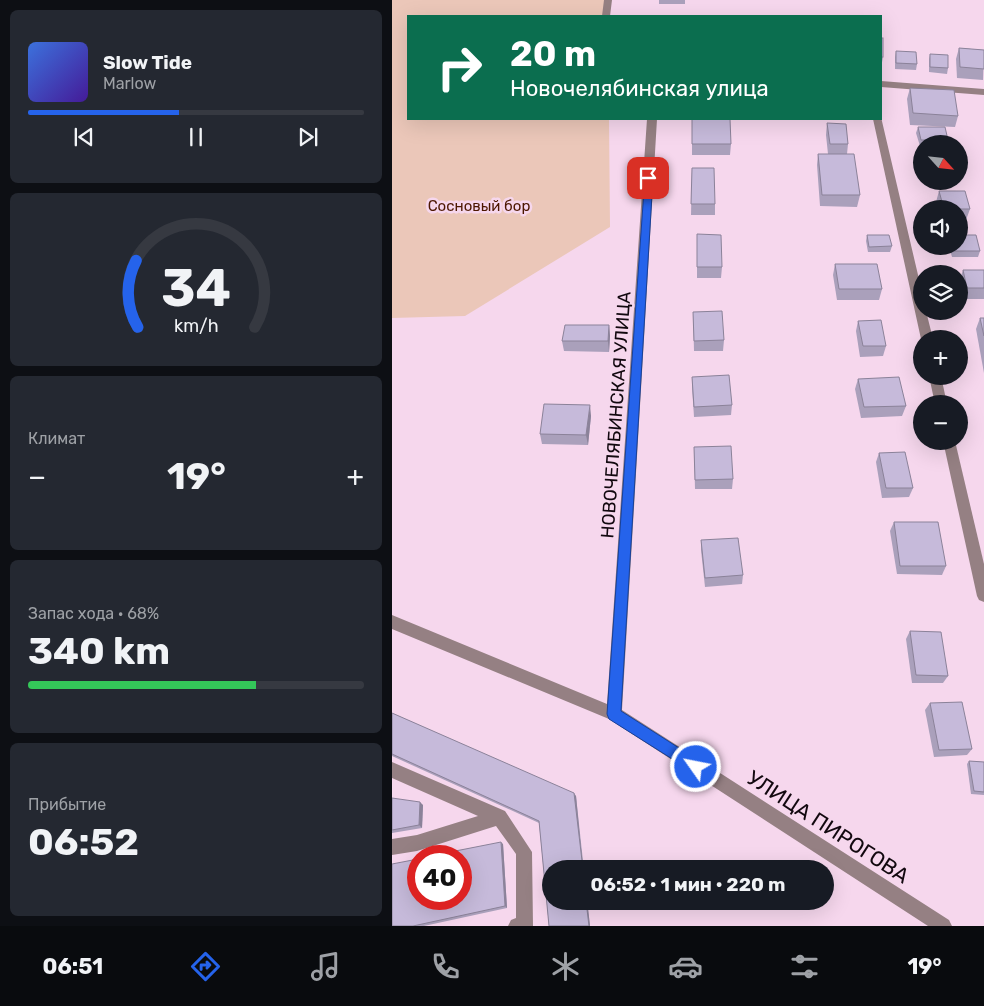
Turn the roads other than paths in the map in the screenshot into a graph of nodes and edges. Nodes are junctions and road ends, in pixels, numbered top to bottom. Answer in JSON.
{"nodes":[{"id":1,"x":608,"y":0,"type":"edge"},
{"id":2,"x":606,"y":15,"type":"edge"},
{"id":3,"x":882,"y":84,"type":"edge"},
{"id":4,"x":984,"y":92,"type":"edge"},
{"id":5,"x":652,"y":120,"type":"edge"},
{"id":6,"x":878,"y":120,"type":"edge"},
{"id":7,"x":925,"y":330,"type":"edge"},
{"id":8,"x":952,"y":450,"type":"edge"},
{"id":9,"x":984,"y":596,"type":"edge"},
{"id":10,"x":392,"y":622,"type":"edge"},
{"id":11,"x":614,"y":714,"type":"junction"},
{"id":12,"x":392,"y":770,"type":"edge"},
{"id":13,"x":499,"y":817,"type":"junction"},
{"id":14,"x":392,"y":847,"type":"edge"},
{"id":15,"x":517,"y":926,"type":"edge"},
{"id":16,"x":943,"y":926,"type":"edge"}],
"edges":[{"from":1,"to":2,"type":"street"},
{"from":3,"to":4,"type":"street"},
{"from":5,"to":11,"type":"street","name":"НОВОЧЕЛЯБИНСКАЯ УЛИЦА"},
{"from":6,"to":7,"type":"street"},
{"from":8,"to":9,"type":"street"},
{"from":10,"to":11,"type":"street","name":"УЛИЦА ПИРОГОВА"},
{"from":11,"to":16,"type":"street","name":"УЛИЦА ПИРОГОВА"},
{"from":12,"to":13,"type":"street"},
{"from":13,"to":14,"type":"street"},
{"from":13,"to":15,"type":"street"}]}
